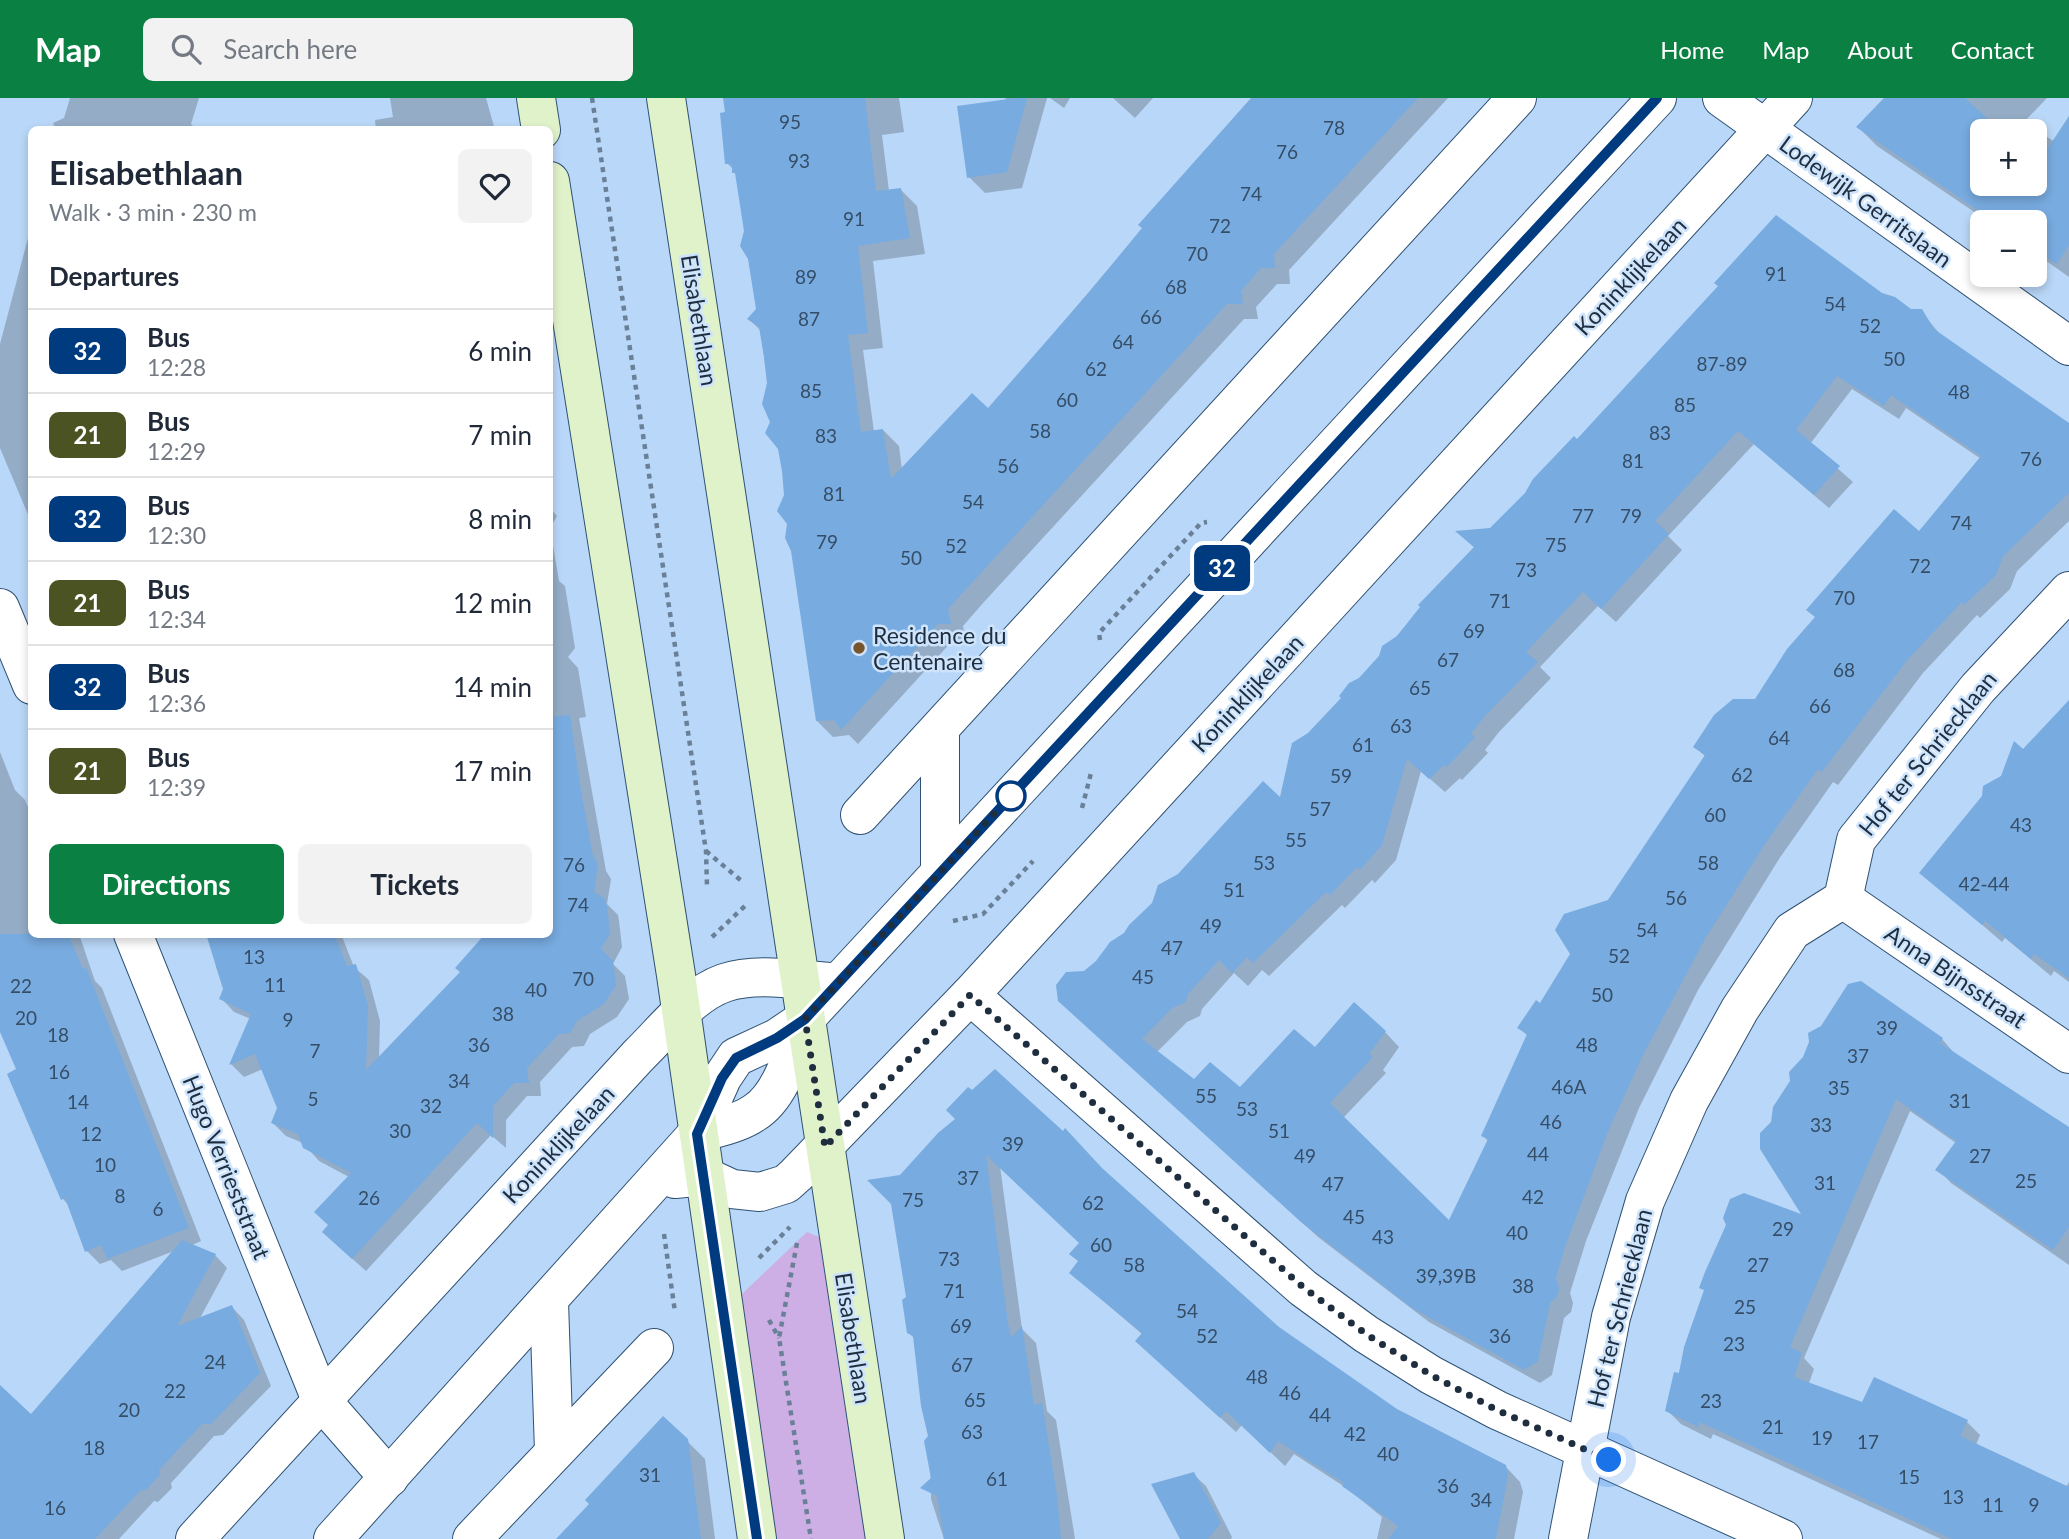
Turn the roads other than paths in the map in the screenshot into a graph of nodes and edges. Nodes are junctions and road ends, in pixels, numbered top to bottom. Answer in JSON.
{"nodes":[{"id":1,"x":536,"y":98,"type":"edge"},
{"id":2,"x":666,"y":98,"type":"edge"},
{"id":3,"x":1517,"y":98,"type":"edge"},
{"id":4,"x":1657,"y":98,"type":"edge"},
{"id":5,"x":1723,"y":98,"type":"edge"},
{"id":6,"x":1793,"y":98,"type":"edge"},
{"id":7,"x":540,"y":126,"type":"edge"},
{"id":8,"x":1765,"y":129,"type":"junction"},
{"id":9,"x":553,"y":200,"type":"edge"},
{"id":10,"x":2069,"y":346,"type":"edge"},
{"id":11,"x":2069,"y":591,"type":"edge"},
{"id":12,"x":0,"y":608,"type":"edge"},
{"id":13,"x":28,"y":675,"type":"edge"},
{"id":14,"x":940,"y":729,"type":"junction"},
{"id":15,"x":860,"y":815,"type":"dead end"},
{"id":16,"x":940,"y":873,"type":"junction"},
{"id":17,"x":1843,"y":899,"type":"junction"},
{"id":18,"x":135,"y":938,"type":"edge"},
{"id":19,"x":800,"y":981,"type":"junction"},
{"id":20,"x":839,"y":982,"type":"junction"},
{"id":21,"x":970,"y":995,"type":"junction"},
{"id":22,"x":681,"y":1014,"type":"junction"},
{"id":23,"x":805,"y":1019,"type":"junction"},
{"id":24,"x":2069,"y":1054,"type":"edge"},
{"id":25,"x":697,"y":1134,"type":"junction"},
{"id":26,"x":825,"y":1147,"type":"junction"},
{"id":27,"x":704,"y":1176,"type":"junction"},
{"id":28,"x":656,"y":1181,"type":"junction"},
{"id":29,"x":549,"y":1302,"type":"junction"},
{"id":30,"x":654,"y":1348,"type":"dead end"},
{"id":31,"x":321,"y":1400,"type":"junction"},
{"id":32,"x":1585,"y":1448,"type":"junction"},
{"id":33,"x":554,"y":1451,"type":"junction"},
{"id":34,"x":389,"y":1478,"type":"junction"},
{"id":35,"x":195,"y":1539,"type":"edge"},
{"id":36,"x":332,"y":1539,"type":"edge"},
{"id":37,"x":472,"y":1539,"type":"edge"},
{"id":38,"x":757,"y":1539,"type":"edge"},
{"id":39,"x":885,"y":1539,"type":"edge"},
{"id":40,"x":1568,"y":1539,"type":"edge"},
{"id":41,"x":1783,"y":1539,"type":"edge"}],
"edges":[{"from":1,"to":7,"type":"main road"},
{"from":2,"to":19,"type":"main road","name":"Elisabethlaan"},
{"from":3,"to":14,"type":"street"},
{"from":4,"to":16,"type":"street"},
{"from":5,"to":8,"type":"street","name":"Lodewijk Gerritslaan"},
{"from":6,"to":8,"type":"street","name":"Koninklijkelaan"},
{"from":8,"to":10,"type":"street","name":"Lodewijk Gerritslaan"},
{"from":8,"to":21,"type":"street","name":"Koninklijkelaan"},
{"from":9,"to":22,"type":"main road"},
{"from":11,"to":17,"type":"street","name":"Hof ter Schriecklaan"},
{"from":12,"to":13,"type":"street"},
{"from":14,"to":15,"type":"street"},
{"from":14,"to":16,"type":"street"},
{"from":16,"to":20,"type":"street"},
{"from":17,"to":24,"type":"street","name":"Anna Bijnsstraat"},
{"from":17,"to":32,"type":"street","name":"Hof ter Schriecklaan"},
{"from":18,"to":31,"type":"street","name":"Hugo Verrieststraat"},
{"from":19,"to":20,"type":"street","name":"Koninklijkelaan"},
{"from":19,"to":22,"type":"street","name":"Koninklijkelaan"},
{"from":19,"to":23,"type":"main road","name":"Elisabethlaan"},
{"from":20,"to":23,"type":"street"},
{"from":21,"to":26,"type":"street","name":"Koninklijkelaan"},
{"from":21,"to":32,"type":"street"},
{"from":22,"to":25,"type":"main road"},
{"from":22,"to":31,"type":"street","name":"Koninklijkelaan"},
{"from":23,"to":25,"type":"street"},
{"from":23,"to":25,"type":"street"},
{"from":23,"to":26,"type":"main road","name":"Elisabethlaan"},
{"from":25,"to":27,"type":"main road"},
{"from":25,"to":28,"type":"street"},
{"from":26,"to":27,"type":"street","name":"Koninklijkelaan"},
{"from":26,"to":39,"type":"main road","name":"Elisabethlaan"},
{"from":27,"to":28,"type":"street","name":"Koninklijkelaan"},
{"from":27,"to":38,"type":"main road"},
{"from":28,"to":29,"type":"street"},
{"from":29,"to":33,"type":"street"},
{"from":29,"to":34,"type":"street"},
{"from":30,"to":33,"type":"street"},
{"from":31,"to":34,"type":"street"},
{"from":31,"to":35,"type":"street","name":"Koninklijkelaan"},
{"from":32,"to":40,"type":"street","name":"Hof ter Schriecklaan"},
{"from":32,"to":41,"type":"street"},
{"from":33,"to":37,"type":"street"},
{"from":34,"to":36,"type":"street"}]}
